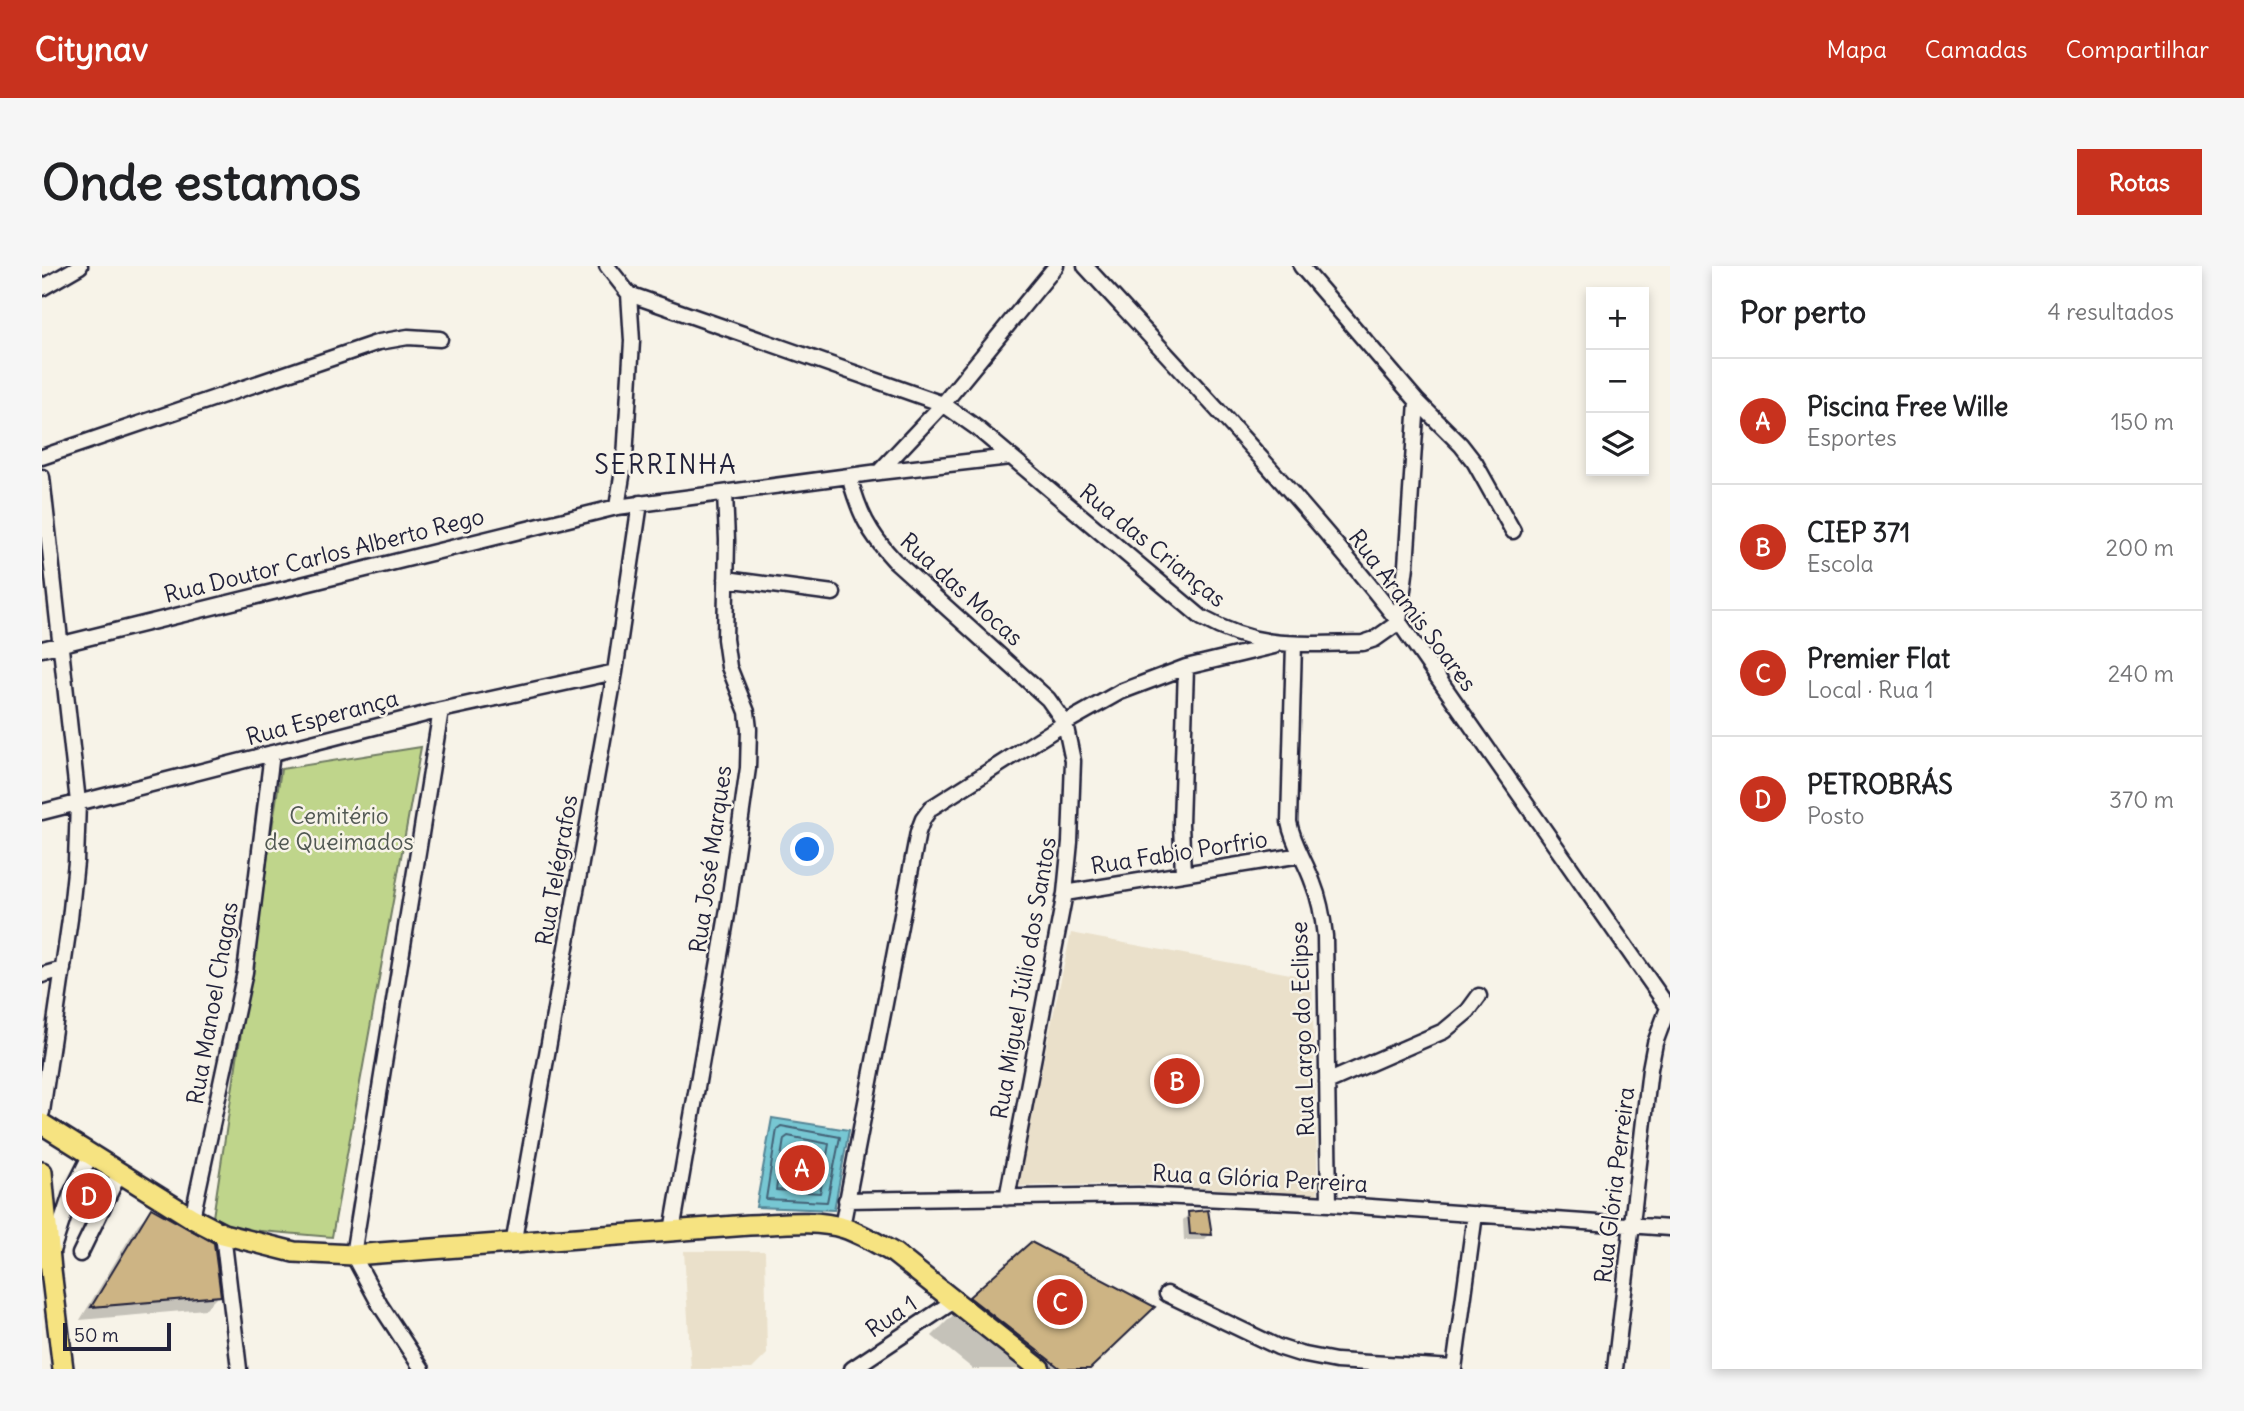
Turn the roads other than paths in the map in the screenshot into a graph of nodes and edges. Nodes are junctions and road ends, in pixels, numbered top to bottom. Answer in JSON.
{"nodes":[{"id":1,"x":80,"y":266,"type":"edge"},
{"id":2,"x":607,"y":266,"type":"edge"},
{"id":3,"x":1056,"y":266,"type":"edge"},
{"id":4,"x":1085,"y":266,"type":"edge"},
{"id":5,"x":1303,"y":268,"type":"edge"},
{"id":6,"x":42,"y":288,"type":"edge"},
{"id":7,"x":629,"y":294,"type":"junction"},
{"id":8,"x":440,"y":339,"type":"dead end"},
{"id":9,"x":1417,"y":401,"type":"junction"},
{"id":10,"x":943,"y":404,"type":"junction"},
{"id":11,"x":42,"y":457,"type":"edge"},
{"id":12,"x":1010,"y":457,"type":"junction"},
{"id":13,"x":880,"y":472,"type":"junction"},
{"id":14,"x":849,"y":476,"type":"junction"},
{"id":15,"x":42,"y":477,"type":"edge"},
{"id":16,"x":725,"y":493,"type":"junction"},
{"id":17,"x":640,"y":503,"type":"junction"},
{"id":18,"x":617,"y":507,"type":"junction"},
{"id":19,"x":1514,"y":531,"type":"dead end"},
{"id":20,"x":726,"y":579,"type":"junction"},
{"id":21,"x":833,"y":593,"type":"dead end"},
{"id":22,"x":1399,"y":622,"type":"junction"},
{"id":23,"x":62,"y":643,"type":"junction"},
{"id":24,"x":1287,"y":644,"type":"junction"},
{"id":25,"x":42,"y":649,"type":"edge"},
{"id":26,"x":1186,"y":667,"type":"junction"},
{"id":27,"x":615,"y":672,"type":"junction"},
{"id":28,"x":441,"y":710,"type":"junction"},
{"id":29,"x":1065,"y":723,"type":"junction"},
{"id":30,"x":272,"y":753,"type":"junction"},
{"id":31,"x":78,"y":802,"type":"junction"},
{"id":32,"x":42,"y":812,"type":"edge"},
{"id":33,"x":1301,"y":856,"type":"junction"},
{"id":34,"x":1183,"y":874,"type":"junction"},
{"id":35,"x":1065,"y":893,"type":"junction"},
{"id":36,"x":64,"y":969,"type":"junction"},
{"id":37,"x":42,"y":975,"type":"edge"},
{"id":38,"x":1479,"y":996,"type":"dead end"},
{"id":39,"x":1669,"y":1009,"type":"edge"},
{"id":40,"x":1327,"y":1082,"type":"junction"},
{"id":41,"x":42,"y":1112,"type":"edge"},
{"id":42,"x":42,"y":1124,"type":"edge"},
{"id":43,"x":91,"y":1154,"type":"junction"},
{"id":44,"x":42,"y":1172,"type":"edge"},
{"id":45,"x":120,"y":1172,"type":"junction"},
{"id":46,"x":1007,"y":1198,"type":"junction"},
{"id":47,"x":846,"y":1200,"type":"junction"},
{"id":48,"x":1329,"y":1204,"type":"junction"},
{"id":49,"x":1475,"y":1214,"type":"junction"},
{"id":50,"x":192,"y":1218,"type":"junction"},
{"id":51,"x":1633,"y":1226,"type":"junction"},
{"id":52,"x":842,"y":1227,"type":"junction"},
{"id":53,"x":1670,"y":1228,"type":"edge"},
{"id":54,"x":672,"y":1231,"type":"junction"},
{"id":55,"x":223,"y":1234,"type":"junction"},
{"id":56,"x":513,"y":1245,"type":"junction"},
{"id":57,"x":80,"y":1254,"type":"dead end"},
{"id":58,"x":354,"y":1255,"type":"junction"},
{"id":59,"x":50,"y":1259,"type":"junction"},
{"id":60,"x":1167,"y":1294,"type":"dead end"},
{"id":61,"x":954,"y":1301,"type":"junction"},
{"id":62,"x":421,"y":1368,"type":"edge"},
{"id":63,"x":1454,"y":1368,"type":"edge"},
{"id":64,"x":63,"y":1369,"type":"edge"},
{"id":65,"x":239,"y":1369,"type":"edge"},
{"id":66,"x":852,"y":1369,"type":"edge"},
{"id":67,"x":1040,"y":1369,"type":"edge"},
{"id":68,"x":1615,"y":1369,"type":"edge"}],
"edges":[{"from":1,"to":6,"type":"street"},
{"from":2,"to":7,"type":"street"},
{"from":3,"to":10,"type":"street"},
{"from":4,"to":22,"type":"street","name":"Rua Aramis Soares"},
{"from":5,"to":9,"type":"street"},
{"from":7,"to":10,"type":"street"},
{"from":7,"to":18,"type":"street"},
{"from":8,"to":11,"type":"street"},
{"from":9,"to":19,"type":"street"},
{"from":9,"to":22,"type":"street"},
{"from":10,"to":12,"type":"street","name":"Rua das Crianças"},
{"from":10,"to":13,"type":"street"},
{"from":12,"to":13,"type":"street","name":"Rua Doutor Carlos Alberto Rego"},
{"from":12,"to":24,"type":"street","name":"Rua das Crianças"},
{"from":13,"to":14,"type":"street","name":"Rua Doutor Carlos Alberto Rego"},
{"from":14,"to":16,"type":"street","name":"Rua Doutor Carlos Alberto Rego"},
{"from":14,"to":29,"type":"street","name":"Rua das Mocas"},
{"from":15,"to":23,"type":"street"},
{"from":16,"to":17,"type":"street","name":"Rua Doutor Carlos Alberto Rego"},
{"from":16,"to":20,"type":"street","name":"Rua José Marques"},
{"from":17,"to":18,"type":"street","name":"Rua Doutor Carlos Alberto Rego"},
{"from":17,"to":27,"type":"street","name":"Rua Telégrafos"},
{"from":18,"to":23,"type":"street","name":"Rua Doutor Carlos Alberto Rego"},
{"from":20,"to":21,"type":"street"},
{"from":20,"to":54,"type":"street","name":"Rua José Marques"},
{"from":22,"to":24,"type":"street","name":"Rua das Crianças"},
{"from":22,"to":39,"type":"street","name":"Rua Aramis Soares"},
{"from":23,"to":25,"type":"street","name":"Rua Doutor Carlos Alberto Rego"},
{"from":23,"to":31,"type":"street"},
{"from":24,"to":26,"type":"street"},
{"from":24,"to":33,"type":"street","name":"Rua Largo do Eclipse"},
{"from":26,"to":29,"type":"street"},
{"from":26,"to":34,"type":"street"},
{"from":27,"to":28,"type":"street","name":"Rua Esperança"},
{"from":27,"to":56,"type":"street","name":"Rua Telégrafos"},
{"from":28,"to":30,"type":"street","name":"Rua Esperança"},
{"from":28,"to":58,"type":"street"},
{"from":29,"to":35,"type":"street","name":"Rua Miguel Júlio dos Santos"},
{"from":29,"to":47,"type":"street"},
{"from":30,"to":31,"type":"street","name":"Rua Esperança"},
{"from":30,"to":50,"type":"street","name":"Rua Manoel Chagas"},
{"from":31,"to":32,"type":"street","name":"Rua Esperança"},
{"from":31,"to":36,"type":"street"},
{"from":33,"to":34,"type":"street","name":"Rua Fabio Porfrio"},
{"from":33,"to":40,"type":"street","name":"Rua Largo do Eclipse"},
{"from":34,"to":35,"type":"street","name":"Rua Fabio Porfrio"},
{"from":35,"to":46,"type":"street","name":"Rua Miguel Júlio dos Santos"},
{"from":36,"to":37,"type":"street"},
{"from":36,"to":41,"type":"street"},
{"from":38,"to":40,"type":"street"},
{"from":39,"to":51,"type":"street","name":"Rua Glória Perreira"},
{"from":40,"to":48,"type":"street","name":"Rua Largo do Eclipse"},
{"from":42,"to":43,"type":"main road"},
{"from":43,"to":45,"type":"main road"},
{"from":43,"to":59,"type":"street"},
{"from":44,"to":59,"type":"main road"},
{"from":45,"to":50,"type":"main road"},
{"from":45,"to":57,"type":"street"},
{"from":46,"to":47,"type":"street","name":"Rua a Glória Perreira"},
{"from":46,"to":48,"type":"street","name":"Rua a Glória Perreira"},
{"from":47,"to":52,"type":"street"},
{"from":48,"to":49,"type":"street","name":"Rua a Glória Perreira"},
{"from":49,"to":51,"type":"street","name":"Rua a Glória Perreira"},
{"from":49,"to":63,"type":"street"},
{"from":50,"to":55,"type":"main road"},
{"from":51,"to":53,"type":"street","name":"Rua a Glória Perreira"},
{"from":51,"to":68,"type":"street","name":"Rua Glória Perreira"},
{"from":52,"to":54,"type":"main road"},
{"from":52,"to":61,"type":"main road"},
{"from":54,"to":56,"type":"main road"},
{"from":55,"to":58,"type":"main road"},
{"from":55,"to":65,"type":"street"},
{"from":56,"to":58,"type":"main road"},
{"from":58,"to":62,"type":"street"},
{"from":59,"to":64,"type":"main road"},
{"from":60,"to":63,"type":"street"},
{"from":61,"to":66,"type":"street","name":"Rua 1"},
{"from":61,"to":67,"type":"main road"}]}
